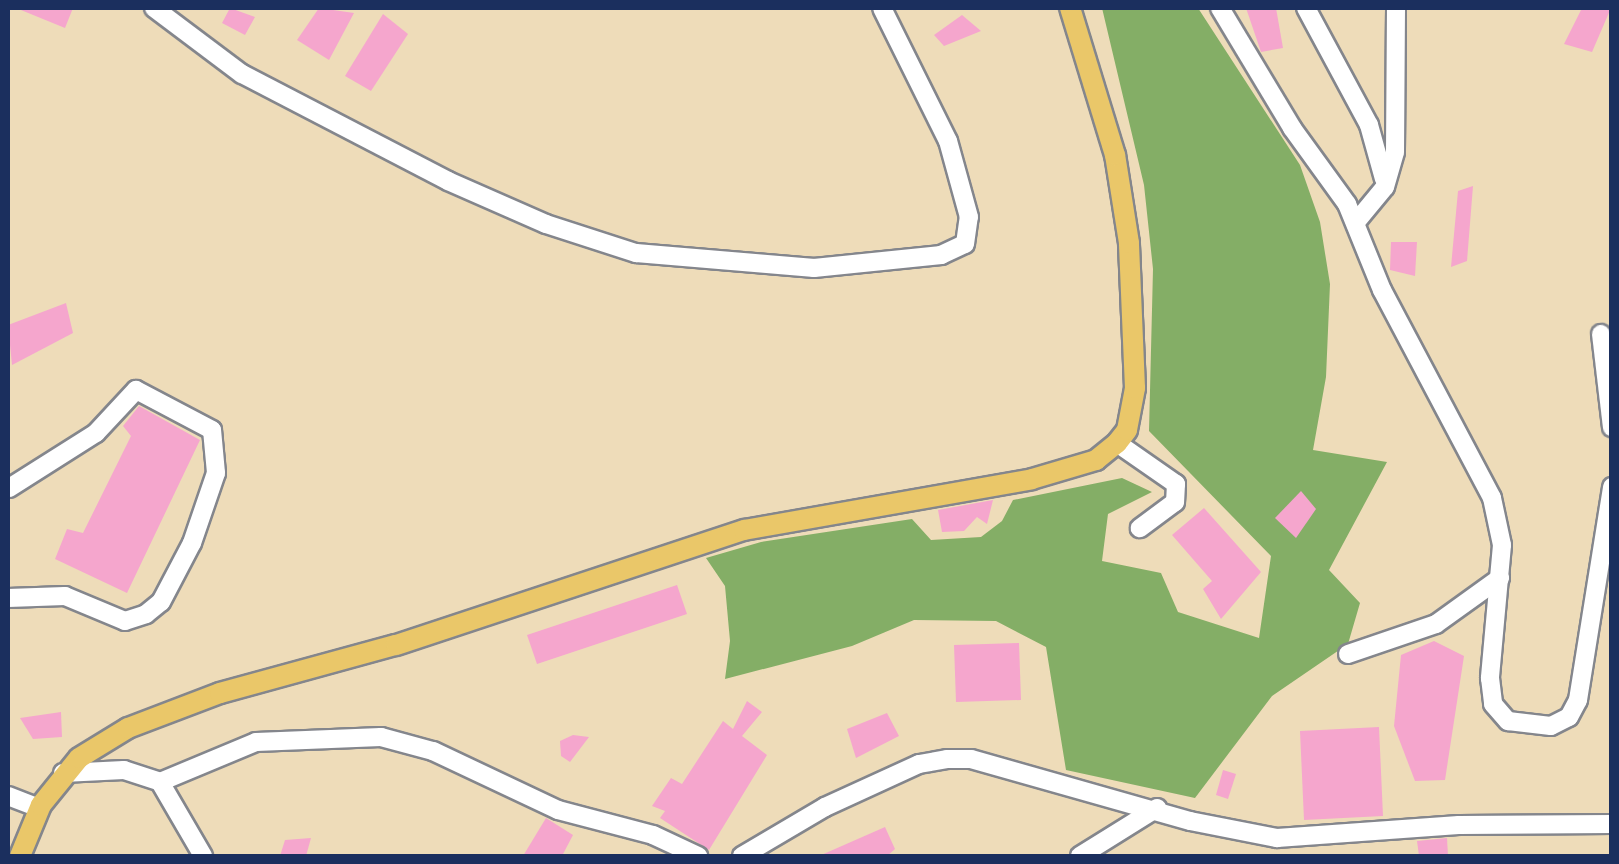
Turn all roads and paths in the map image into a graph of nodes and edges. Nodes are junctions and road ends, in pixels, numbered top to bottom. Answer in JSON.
{"nodes":[{"id":1,"x":154,"y":8,"type":"edge"},
{"id":2,"x":882,"y":8,"type":"edge"},
{"id":3,"x":1070,"y":8,"type":"edge"},
{"id":4,"x":1220,"y":8,"type":"edge"},
{"id":5,"x":1306,"y":8,"type":"edge"},
{"id":6,"x":1396,"y":8,"type":"edge"},
{"id":7,"x":1385,"y":187,"type":"junction"},
{"id":8,"x":1356,"y":222,"type":"junction"},
{"id":9,"x":1601,"y":334,"type":"dead end"},
{"id":10,"x":1612,"y":427,"type":"edge"},
{"id":11,"x":1117,"y":444,"type":"junction"},
{"id":12,"x":1612,"y":487,"type":"edge"},
{"id":13,"x":8,"y":493,"type":"edge"},
{"id":14,"x":1140,"y":528,"type":"dead end"},
{"id":15,"x":1500,"y":578,"type":"junction"},
{"id":16,"x":8,"y":598,"type":"edge"},
{"id":17,"x":1348,"y":654,"type":"dead end"},
{"id":18,"x":63,"y":774,"type":"junction"},
{"id":19,"x":160,"y":782,"type":"junction"},
{"id":20,"x":8,"y":796,"type":"edge"},
{"id":21,"x":39,"y":808,"type":"junction"},
{"id":22,"x":1157,"y":808,"type":"junction"},
{"id":23,"x":1612,"y":824,"type":"edge"},
{"id":24,"x":20,"y":856,"type":"edge"},
{"id":25,"x":203,"y":856,"type":"edge"},
{"id":26,"x":698,"y":856,"type":"edge"},
{"id":27,"x":742,"y":856,"type":"edge"},
{"id":28,"x":1080,"y":856,"type":"edge"}],
"edges":[{"from":1,"to":2,"type":"street"},
{"from":3,"to":11,"type":"main road"},
{"from":4,"to":8,"type":"street"},
{"from":5,"to":7,"type":"street"},
{"from":6,"to":7,"type":"street"},
{"from":7,"to":8,"type":"street"},
{"from":8,"to":15,"type":"street"},
{"from":9,"to":10,"type":"street"},
{"from":11,"to":14,"type":"street"},
{"from":11,"to":18,"type":"main road"},
{"from":12,"to":15,"type":"street"},
{"from":13,"to":16,"type":"street"},
{"from":15,"to":17,"type":"street"},
{"from":18,"to":19,"type":"street"},
{"from":18,"to":21,"type":"main road"},
{"from":19,"to":25,"type":"street"},
{"from":19,"to":26,"type":"street"},
{"from":20,"to":21,"type":"street"},
{"from":21,"to":24,"type":"main road"},
{"from":22,"to":23,"type":"street"},
{"from":22,"to":27,"type":"street"},
{"from":22,"to":28,"type":"street"}]}
